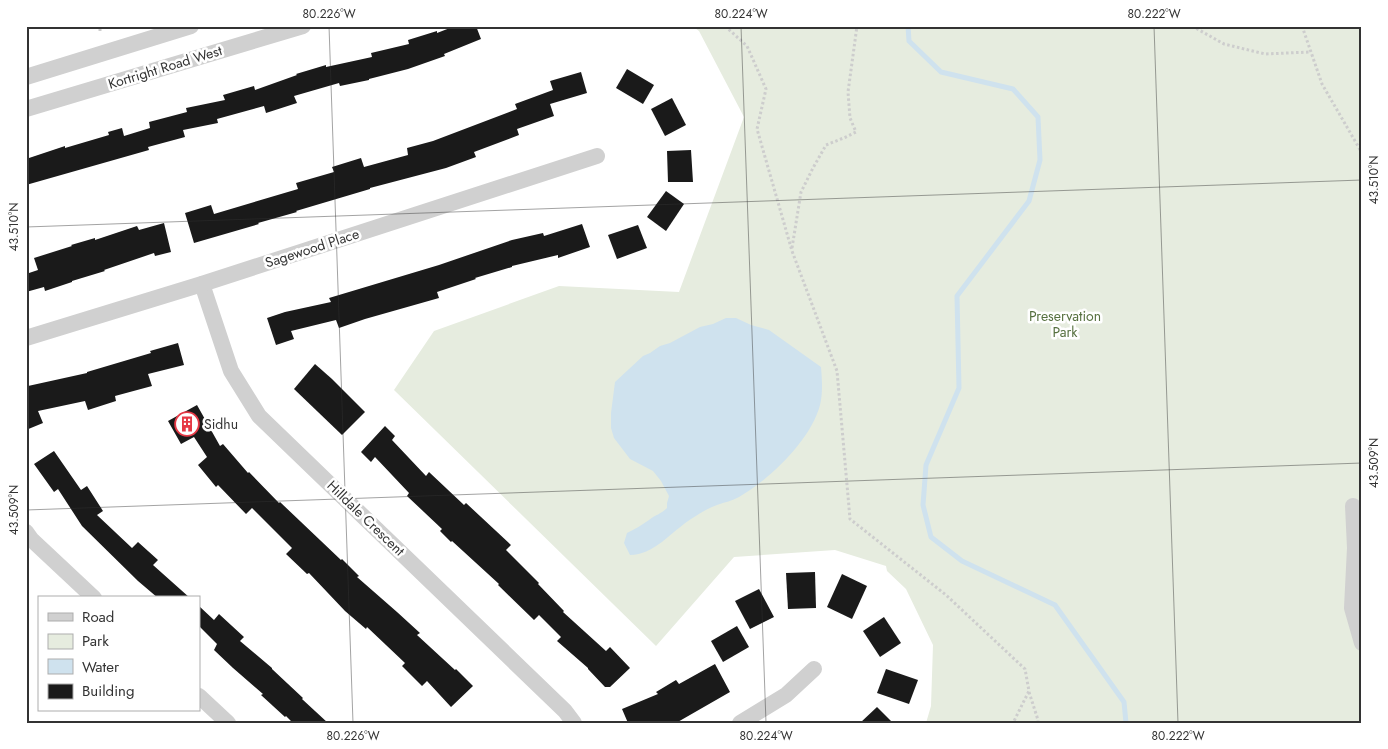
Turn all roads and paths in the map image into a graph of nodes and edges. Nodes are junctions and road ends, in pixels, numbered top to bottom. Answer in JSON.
{"nodes":[{"id":1,"x":100,"y":26,"type":"edge"},
{"id":2,"x":191,"y":26,"type":"edge"},
{"id":3,"x":303,"y":26,"type":"edge"},
{"id":4,"x":725,"y":26,"type":"edge"},
{"id":5,"x":857,"y":26,"type":"edge"},
{"id":6,"x":1192,"y":26,"type":"edge"},
{"id":7,"x":1302,"y":26,"type":"edge"},
{"id":8,"x":100,"y":31,"type":"dead end"},
{"id":9,"x":1311,"y":52,"type":"junction"},
{"id":10,"x":26,"y":77,"type":"edge"},
{"id":11,"x":26,"y":109,"type":"edge"},
{"id":12,"x":1362,"y":152,"type":"edge"},
{"id":13,"x":597,"y":156,"type":"dead end"},
{"id":14,"x":792,"y":251,"type":"junction"},
{"id":15,"x":202,"y":284,"type":"junction"},
{"id":16,"x":26,"y":338,"type":"edge"},
{"id":17,"x":1353,"y":506,"type":"dead end"},
{"id":18,"x":26,"y":532,"type":"edge"},
{"id":19,"x":92,"y":596,"type":"edge"},
{"id":20,"x":1362,"y":643,"type":"edge"},
{"id":21,"x":814,"y":669,"type":"dead end"},
{"id":22,"x":1029,"y":691,"type":"junction"},
{"id":23,"x":200,"y":697,"type":"edge"},
{"id":24,"x":228,"y":723,"type":"edge"},
{"id":25,"x":574,"y":723,"type":"edge"},
{"id":26,"x":740,"y":723,"type":"edge"},
{"id":27,"x":1014,"y":723,"type":"edge"},
{"id":28,"x":1038,"y":723,"type":"edge"}],
"edges":[{"from":1,"to":8,"type":"path"},
{"from":2,"to":10,"type":"street"},
{"from":3,"to":11,"type":"street","name":"Kortright Road West"},
{"from":4,"to":14,"type":"path"},
{"from":5,"to":14,"type":"path"},
{"from":6,"to":9,"type":"path"},
{"from":7,"to":9,"type":"path"},
{"from":9,"to":12,"type":"path"},
{"from":13,"to":15,"type":"street","name":"Sagewood Place"},
{"from":14,"to":22,"type":"path"},
{"from":15,"to":16,"type":"street","name":"Sagewood Place"},
{"from":15,"to":25,"type":"street","name":"Hilldale Crescent"},
{"from":17,"to":20,"type":"street"},
{"from":18,"to":19,"type":"street"},
{"from":21,"to":26,"type":"street"},
{"from":22,"to":27,"type":"path"},
{"from":22,"to":28,"type":"path"},
{"from":23,"to":24,"type":"street"}]}
